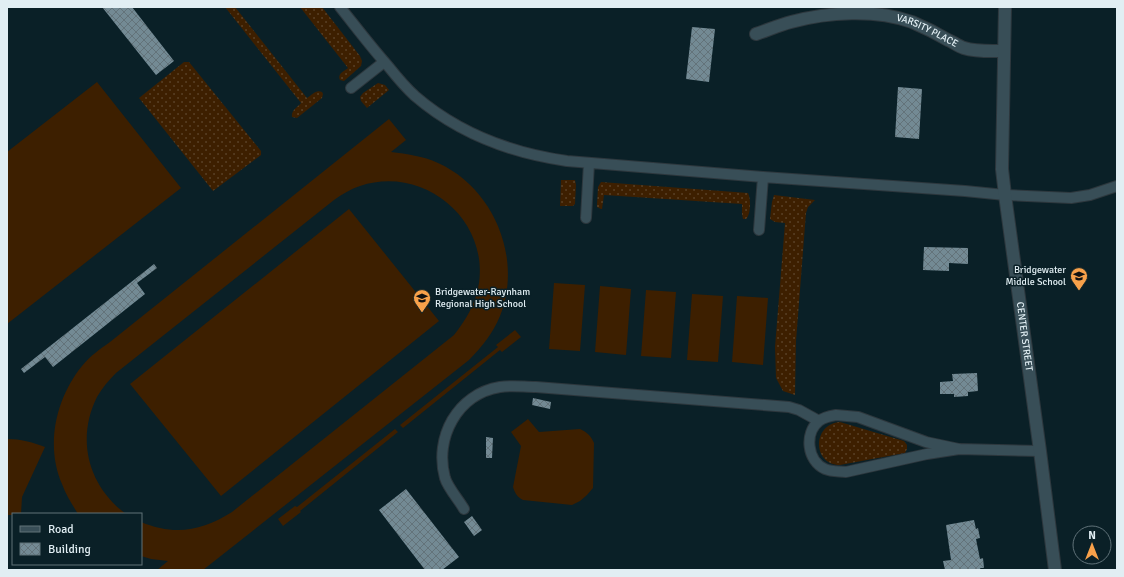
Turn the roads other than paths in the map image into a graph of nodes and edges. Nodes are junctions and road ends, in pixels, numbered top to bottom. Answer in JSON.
{"nodes":[{"id":1,"x":340,"y":7,"type":"edge"},
{"id":2,"x":1005,"y":7,"type":"edge"},
{"id":3,"x":756,"y":34,"type":"dead end"},
{"id":4,"x":1004,"y":51,"type":"junction"},
{"id":5,"x":384,"y":62,"type":"junction"},
{"id":6,"x":351,"y":88,"type":"dead end"},
{"id":7,"x":589,"y":163,"type":"junction"},
{"id":8,"x":763,"y":177,"type":"junction"},
{"id":9,"x":1117,"y":186,"type":"edge"},
{"id":10,"x":1004,"y":196,"type":"junction"},
{"id":11,"x":586,"y":218,"type":"dead end"},
{"id":12,"x":759,"y":230,"type":"dead end"},
{"id":13,"x":819,"y":421,"type":"junction"},
{"id":14,"x":959,"y":449,"type":"junction"},
{"id":15,"x":1040,"y":451,"type":"junction"},
{"id":16,"x":464,"y":509,"type":"dead end"},
{"id":17,"x":1055,"y":570,"type":"edge"}],
"edges":[{"from":1,"to":5,"type":"lane"},
{"from":2,"to":4,"type":"street","name":"CENTER STREET"},
{"from":3,"to":4,"type":"street","name":"VARSITY PLACE"},
{"from":4,"to":10,"type":"street","name":"CENTER STREET"},
{"from":5,"to":6,"type":"lane"},
{"from":5,"to":7,"type":"lane"},
{"from":7,"to":8,"type":"lane"},
{"from":7,"to":11,"type":"lane"},
{"from":8,"to":10,"type":"lane"},
{"from":8,"to":12,"type":"lane"},
{"from":9,"to":10,"type":"lane"},
{"from":10,"to":15,"type":"street","name":"CENTER STREET"},
{"from":13,"to":14,"type":"lane"},
{"from":13,"to":14,"type":"lane"},
{"from":13,"to":16,"type":"lane"},
{"from":14,"to":15,"type":"lane"},
{"from":15,"to":17,"type":"street","name":"CENTER STREET"}]}
